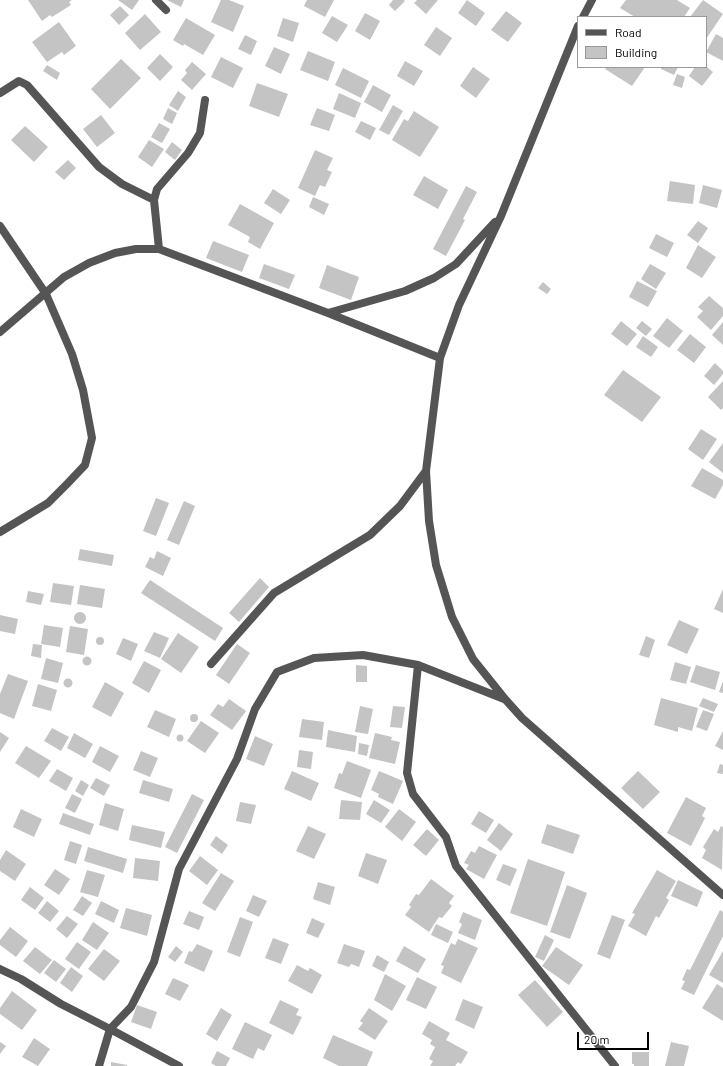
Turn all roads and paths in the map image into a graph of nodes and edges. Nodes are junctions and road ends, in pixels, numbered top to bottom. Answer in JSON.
{"nodes":[{"id":1,"x":156,"y":0,"type":"edge"},
{"id":2,"x":592,"y":0,"type":"edge"},
{"id":3,"x":166,"y":10,"type":"dead end"},
{"id":4,"x":584,"y":16,"type":"edge"},
{"id":5,"x":577,"y":28,"type":"edge"},
{"id":6,"x":0,"y":93,"type":"edge"},
{"id":7,"x":205,"y":100,"type":"dead end"},
{"id":8,"x":154,"y":200,"type":"junction"},
{"id":9,"x":501,"y":216,"type":"junction"},
{"id":10,"x":0,"y":226,"type":"edge"},
{"id":11,"x":159,"y":249,"type":"junction"},
{"id":12,"x":46,"y":294,"type":"junction"},
{"id":13,"x":328,"y":313,"type":"junction"},
{"id":14,"x":0,"y":332,"type":"edge"},
{"id":15,"x":440,"y":358,"type":"junction"},
{"id":16,"x":426,"y":471,"type":"junction"},
{"id":17,"x":0,"y":532,"type":"edge"},
{"id":18,"x":211,"y":664,"type":"dead end"},
{"id":19,"x":418,"y":665,"type":"junction"},
{"id":20,"x":505,"y":699,"type":"junction"},
{"id":21,"x":723,"y":895,"type":"edge"},
{"id":22,"x":0,"y":969,"type":"edge"},
{"id":23,"x":110,"y":1029,"type":"junction"},
{"id":24,"x":99,"y":1066,"type":"edge"},
{"id":25,"x":179,"y":1066,"type":"edge"},
{"id":26,"x":615,"y":1066,"type":"edge"}],
"edges":[{"from":1,"to":3,"type":"street"},
{"from":2,"to":4,"type":"street"},
{"from":5,"to":9,"type":"street"},
{"from":6,"to":8,"type":"street"},
{"from":7,"to":8,"type":"street"},
{"from":8,"to":11,"type":"street"},
{"from":9,"to":13,"type":"street"},
{"from":9,"to":15,"type":"street"},
{"from":10,"to":12,"type":"street"},
{"from":11,"to":12,"type":"street"},
{"from":11,"to":13,"type":"street"},
{"from":12,"to":14,"type":"street"},
{"from":12,"to":17,"type":"street"},
{"from":13,"to":15,"type":"street"},
{"from":15,"to":16,"type":"street"},
{"from":16,"to":18,"type":"street"},
{"from":16,"to":20,"type":"street"},
{"from":19,"to":20,"type":"street"},
{"from":19,"to":23,"type":"street"},
{"from":19,"to":26,"type":"street"},
{"from":20,"to":21,"type":"street"},
{"from":22,"to":23,"type":"street"},
{"from":23,"to":24,"type":"street"},
{"from":23,"to":25,"type":"street"}]}
